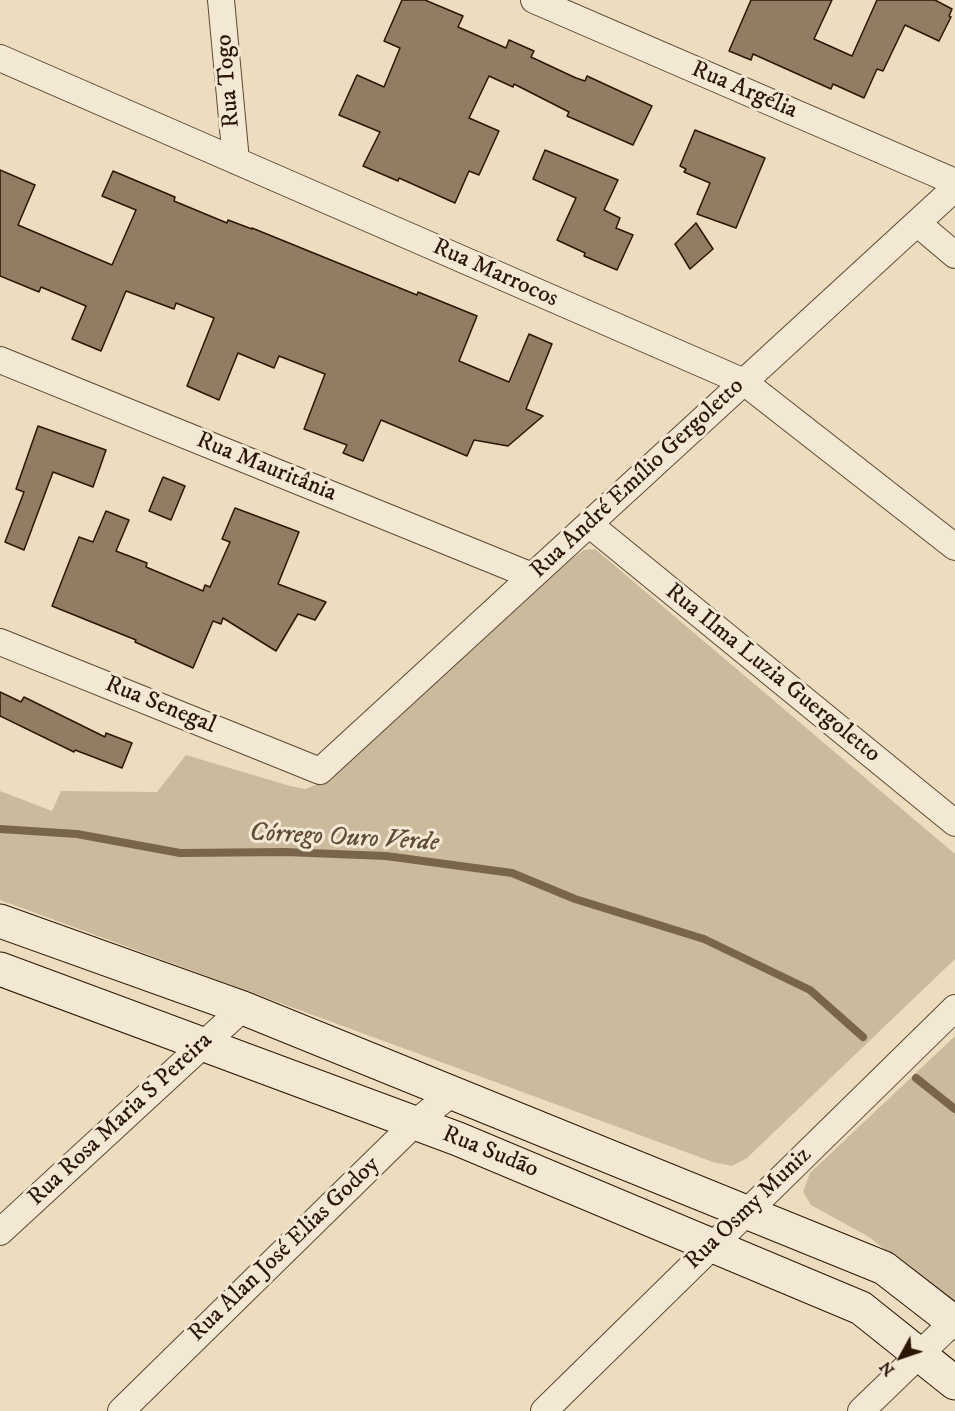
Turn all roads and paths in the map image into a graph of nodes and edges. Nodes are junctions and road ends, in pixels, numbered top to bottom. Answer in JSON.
{"nodes":[{"id":1,"x":221,"y":0,"type":"edge"},
{"id":2,"x":534,"y":0,"type":"edge"},
{"id":3,"x":0,"y":58,"type":"edge"},
{"id":4,"x":237,"y":161,"type":"junction"},
{"id":5,"x":955,"y":182,"type":"edge"},
{"id":6,"x":955,"y":188,"type":"edge"},
{"id":7,"x":917,"y":223,"type":"junction"},
{"id":8,"x":955,"y":255,"type":"edge"},
{"id":9,"x":0,"y":360,"type":"edge"},
{"id":10,"x":744,"y":382,"type":"junction"},
{"id":11,"x":589,"y":524,"type":"junction"},
{"id":12,"x":955,"y":547,"type":"edge"},
{"id":13,"x":532,"y":576,"type":"junction"},
{"id":14,"x":0,"y":642,"type":"edge"},
{"id":15,"x":320,"y":771,"type":"joint"},
{"id":16,"x":955,"y":823,"type":"edge"},
{"id":17,"x":0,"y":921,"type":"edge"},
{"id":18,"x":0,"y":969,"type":"edge"},
{"id":19,"x":243,"y":1008,"type":"junction"},
{"id":20,"x":955,"y":1008,"type":"edge"},
{"id":21,"x":203,"y":1044,"type":"junction"},
{"id":22,"x":452,"y":1093,"type":"junction"},
{"id":23,"x":415,"y":1123,"type":"junction"},
{"id":24,"x":747,"y":1211,"type":"junction"},
{"id":25,"x":0,"y":1232,"type":"edge"},
{"id":26,"x":712,"y":1245,"type":"junction"},
{"id":27,"x":954,"y":1323,"type":"edge"},
{"id":28,"x":920,"y":1354,"type":"junction"},
{"id":29,"x":955,"y":1383,"type":"edge"},
{"id":30,"x":121,"y":1411,"type":"edge"},
{"id":31,"x":544,"y":1411,"type":"edge"},
{"id":32,"x":861,"y":1411,"type":"edge"}],
"edges":[{"from":1,"to":4,"type":"street","name":"Rua Togo"},
{"from":2,"to":5,"type":"street","name":"Rua Argélia"},
{"from":3,"to":4,"type":"street","name":"Rua Marrocos"},
{"from":4,"to":10,"type":"street","name":"Rua Marrocos"},
{"from":6,"to":7,"type":"street","name":"Rua André Emílio Gergoletto"},
{"from":7,"to":8,"type":"street"},
{"from":7,"to":10,"type":"street","name":"Rua André Emílio Gergoletto"},
{"from":9,"to":13,"type":"street","name":"Rua Mauritânia"},
{"from":10,"to":11,"type":"street","name":"Rua André Emílio Gergoletto"},
{"from":10,"to":12,"type":"street","name":"Rua Marrocos"},
{"from":11,"to":13,"type":"street","name":"Rua André Emílio Gergoletto"},
{"from":11,"to":16,"type":"street","name":"Rua Ilma Luzia Guergoletto"},
{"from":13,"to":15,"type":"street","name":"Rua André Emílio Gergoletto"},
{"from":14,"to":15,"type":"street","name":"Rua Senegal"},
{"from":17,"to":19,"type":"street","name":"Rua Sudão"},
{"from":18,"to":21,"type":"street","name":"Rua Sudão"},
{"from":19,"to":21,"type":"street","name":"Rua Rosa Maria S Pereira"},
{"from":19,"to":22,"type":"street","name":"Rua Sudão"},
{"from":20,"to":24,"type":"street","name":"Rua Osmy Muniz"},
{"from":21,"to":23,"type":"street","name":"Rua Sudão"},
{"from":21,"to":25,"type":"street","name":"Rua Rosa Maria S Pereira"},
{"from":22,"to":23,"type":"street","name":"Rua Alan José Elias Godoy"},
{"from":22,"to":24,"type":"street","name":"Rua Sudão"},
{"from":23,"to":26,"type":"street","name":"Rua Sudão"},
{"from":23,"to":30,"type":"street","name":"Rua Alan José Elias Godoy"},
{"from":24,"to":26,"type":"street","name":"Rua Osmy Muniz"},
{"from":24,"to":27,"type":"street","name":"Rua Sudão"},
{"from":26,"to":28,"type":"street","name":"Rua Sudão"},
{"from":26,"to":31,"type":"street","name":"Rua Osmy Muniz"},
{"from":27,"to":28,"type":"street"},
{"from":28,"to":29,"type":"street","name":"Rua Sudão"},
{"from":28,"to":32,"type":"street"}]}
